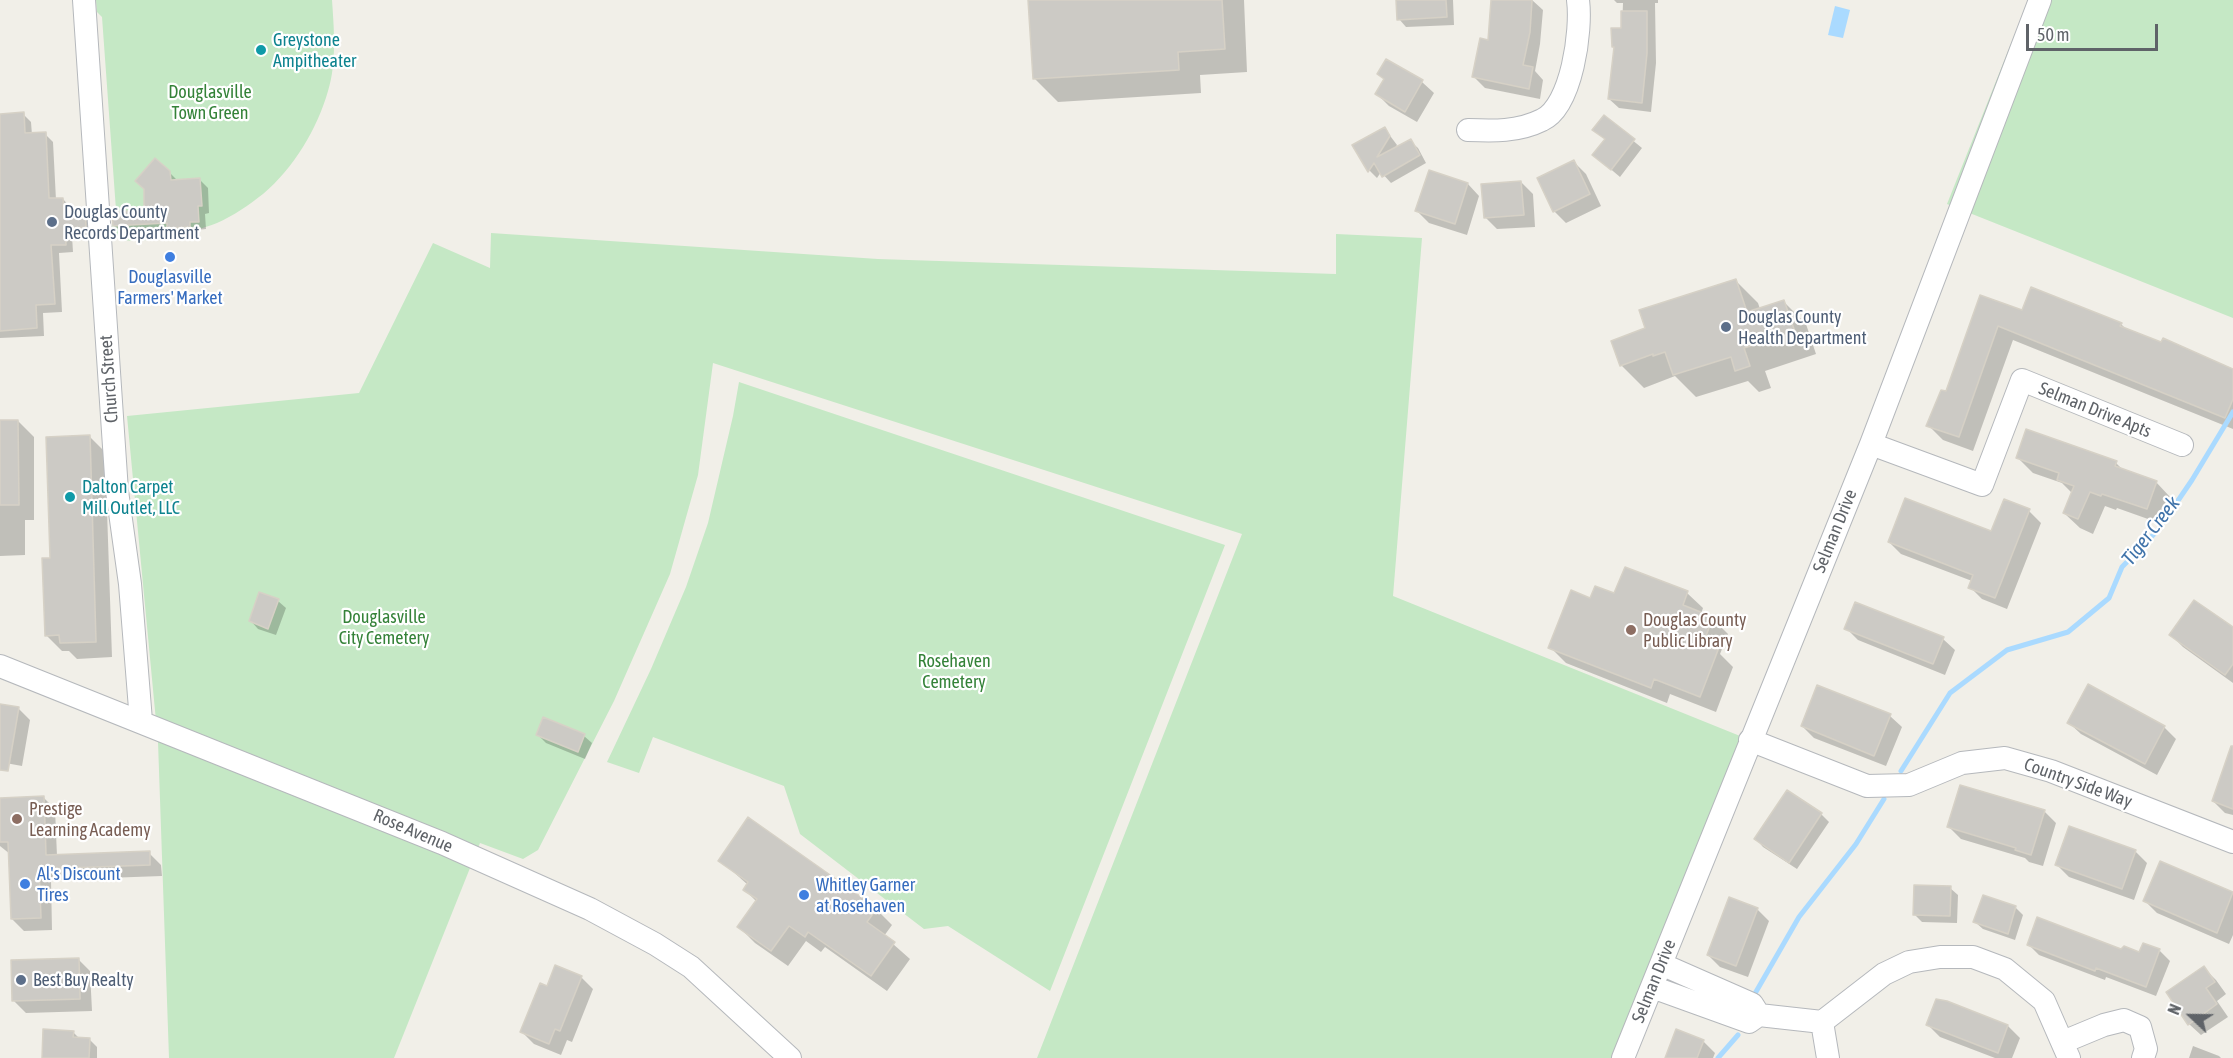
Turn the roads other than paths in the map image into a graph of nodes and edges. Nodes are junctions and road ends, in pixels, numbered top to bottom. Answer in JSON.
{"nodes":[{"id":1,"x":84,"y":0,"type":"edge"},
{"id":2,"x":1578,"y":0,"type":"edge"},
{"id":3,"x":2040,"y":0,"type":"edge"},
{"id":4,"x":1468,"y":130,"type":"dead end"},
{"id":5,"x":1871,"y":444,"type":"junction"},
{"id":6,"x":2182,"y":445,"type":"dead end"},
{"id":7,"x":0,"y":666,"type":"edge"},
{"id":8,"x":141,"y":721,"type":"junction"},
{"id":9,"x":1750,"y":740,"type":"junction"},
{"id":10,"x":2233,"y":842,"type":"edge"},
{"id":11,"x":1661,"y":964,"type":"junction"},
{"id":12,"x":1652,"y":987,"type":"junction"},
{"id":13,"x":1759,"y":1015,"type":"junction"},
{"id":14,"x":1822,"y":1022,"type":"junction"},
{"id":15,"x":2066,"y":1050,"type":"edge"},
{"id":16,"x":790,"y":1058,"type":"edge"},
{"id":17,"x":1623,"y":1058,"type":"edge"},
{"id":18,"x":1828,"y":1058,"type":"edge"},
{"id":19,"x":2143,"y":1058,"type":"edge"}],
"edges":[{"from":1,"to":8,"type":"street","name":"Church Street"},
{"from":2,"to":4,"type":"street"},
{"from":3,"to":5,"type":"street","name":"Selman Drive"},
{"from":5,"to":6,"type":"street","name":"Selman Drive Apts"},
{"from":5,"to":9,"type":"street","name":"Selman Drive"},
{"from":7,"to":8,"type":"street","name":"Rose Avenue"},
{"from":8,"to":16,"type":"street","name":"Rose Avenue"},
{"from":9,"to":10,"type":"street","name":"Country Side Way"},
{"from":9,"to":11,"type":"street","name":"Selman Drive"},
{"from":11,"to":12,"type":"street","name":"Selman Drive"},
{"from":11,"to":13,"type":"street"},
{"from":12,"to":13,"type":"street"},
{"from":12,"to":17,"type":"street","name":"Selman Drive"},
{"from":13,"to":14,"type":"street"},
{"from":14,"to":15,"type":"street"},
{"from":14,"to":18,"type":"street"},
{"from":15,"to":19,"type":"street"}]}
